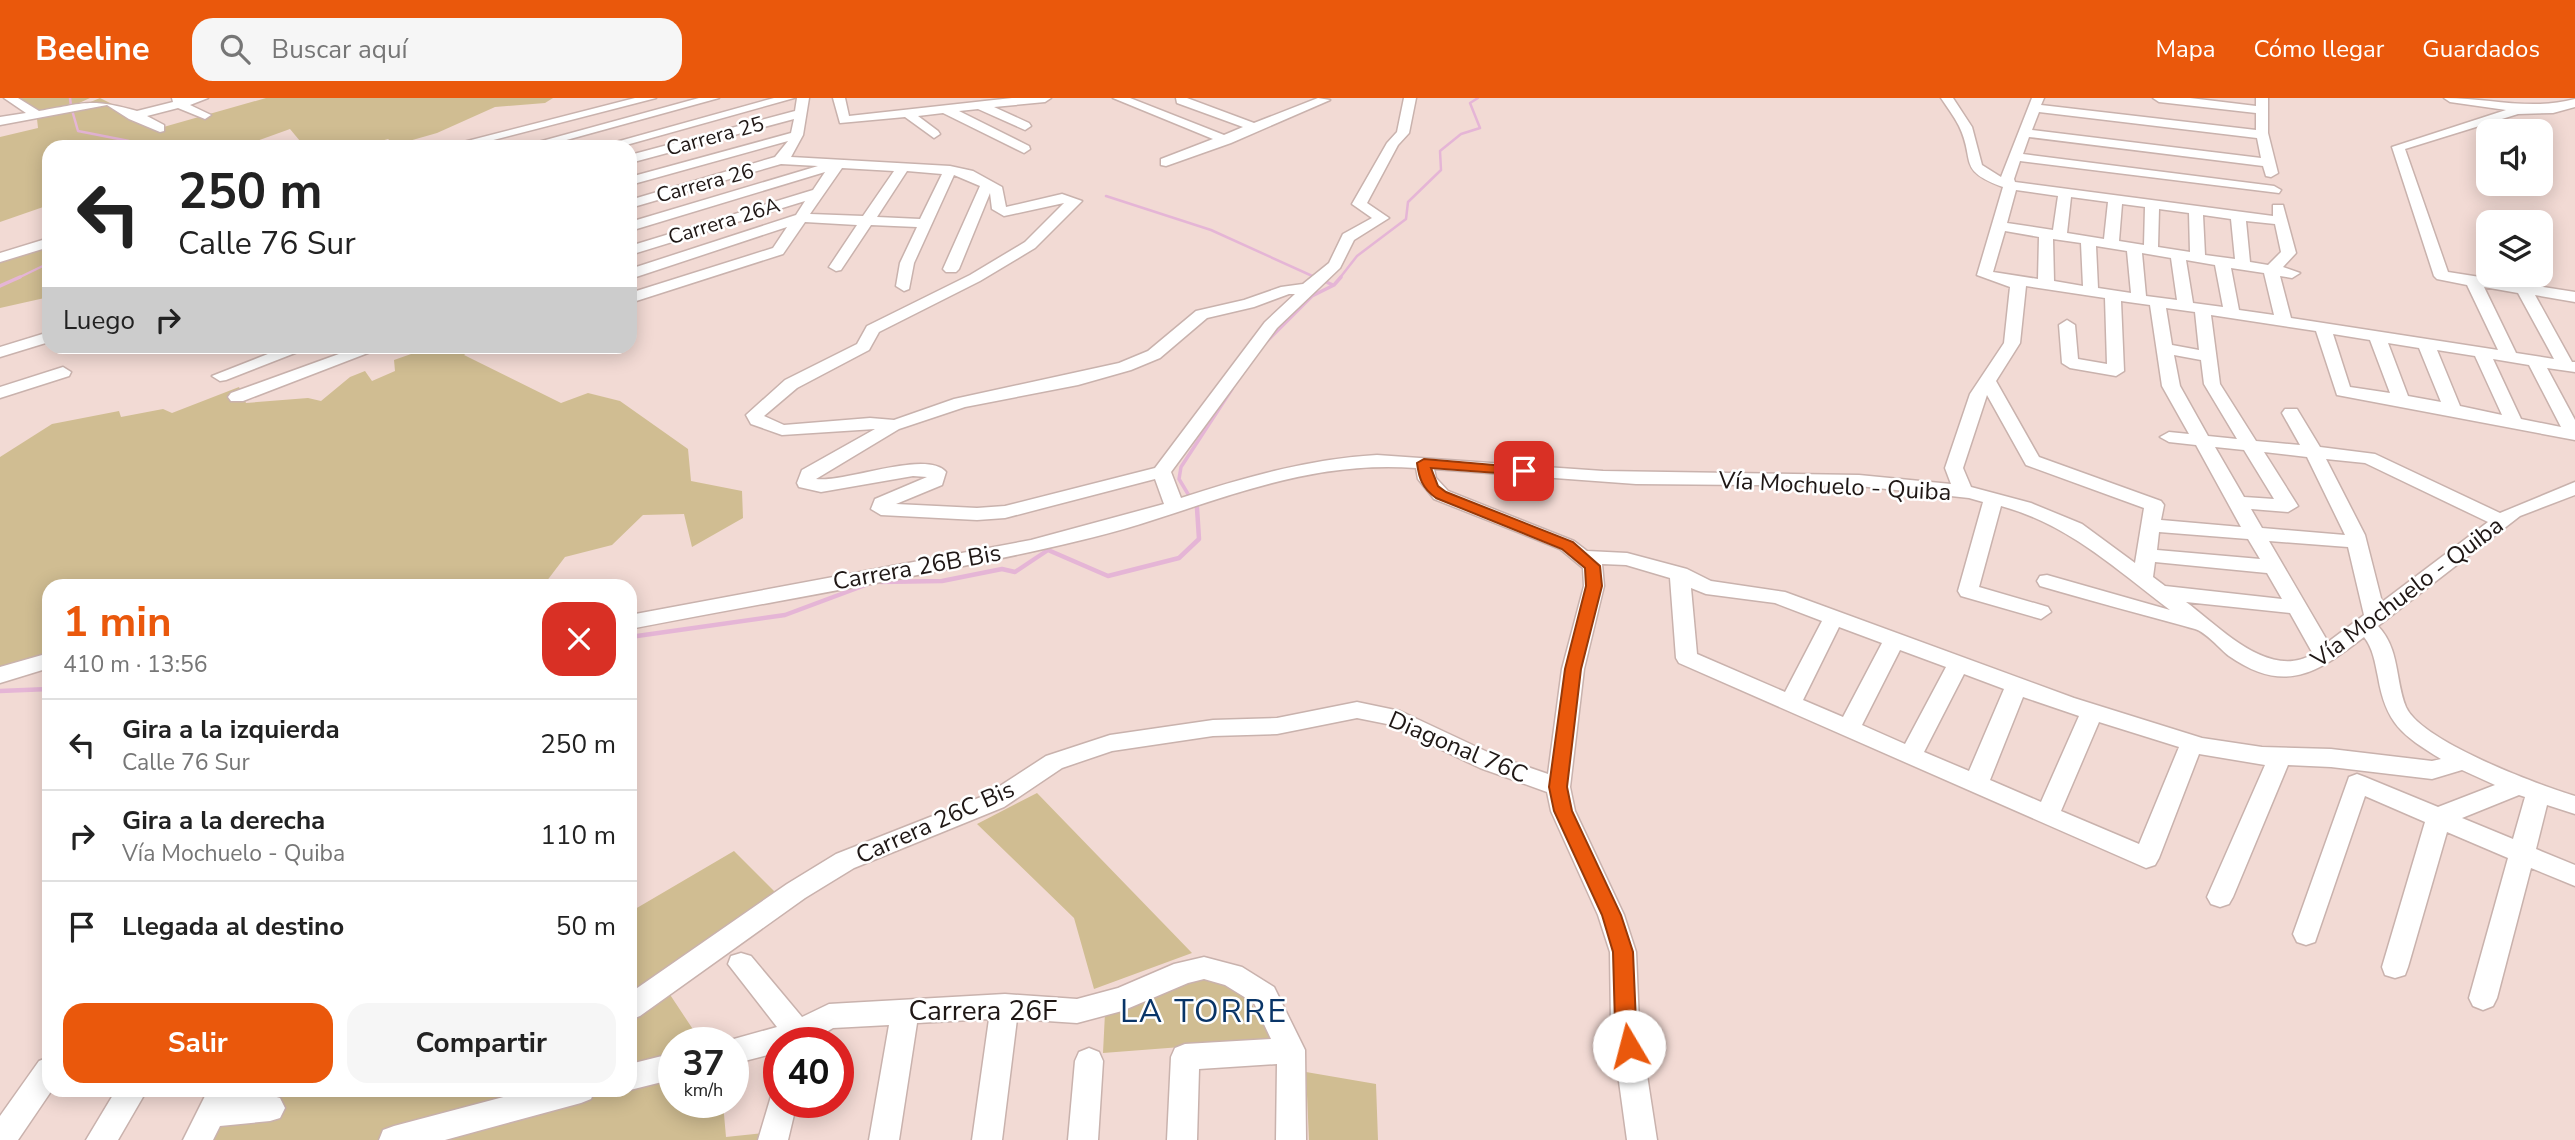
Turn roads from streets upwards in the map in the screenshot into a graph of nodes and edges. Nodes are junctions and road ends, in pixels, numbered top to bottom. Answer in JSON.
{"nodes":[{"id":1,"x":10,"y":98,"type":"edge"},
{"id":2,"x":96,"y":98,"type":"edge"},
{"id":3,"x":202,"y":98,"type":"edge"},
{"id":4,"x":650,"y":98,"type":"edge"},
{"id":5,"x":713,"y":98,"type":"edge"},
{"id":6,"x":734,"y":98,"type":"edge"},
{"id":7,"x":788,"y":98,"type":"edge"},
{"id":8,"x":803,"y":98,"type":"edge"},
{"id":9,"x":917,"y":98,"type":"edge"},
{"id":10,"x":964,"y":98,"type":"edge"},
{"id":11,"x":1045,"y":98,"type":"edge"},
{"id":12,"x":1119,"y":98,"type":"edge"},
{"id":13,"x":1409,"y":98,"type":"edge"},
{"id":14,"x":1947,"y":98,"type":"edge"},
{"id":15,"x":2057,"y":98,"type":"edge"},
{"id":16,"x":2159,"y":98,"type":"edge"},
{"id":17,"x":2450,"y":98,"type":"edge"},
{"id":18,"x":1183,"y":99,"type":"edge"},
{"id":19,"x":2472,"y":99,"type":"edge"},
{"id":20,"x":1324,"y":100,"type":"dead end"},
{"id":21,"x":178,"y":101,"type":"edge"},
{"id":22,"x":840,"y":103,"type":"edge"},
{"id":23,"x":2575,"y":103,"type":"edge"},
{"id":24,"x":981,"y":105,"type":"junction"},
{"id":25,"x":76,"y":106,"type":"junction"},
{"id":26,"x":612,"y":108,"type":"junction"},
{"id":27,"x":749,"y":108,"type":"junction"},
{"id":28,"x":945,"y":109,"type":"junction"},
{"id":29,"x":2150,"y":110,"type":"edge"},
{"id":30,"x":2530,"y":110,"type":"junction"},
{"id":31,"x":1150,"y":112,"type":"junction"},
{"id":32,"x":801,"y":113,"type":"junction"},
{"id":33,"x":907,"y":113,"type":"junction"},
{"id":34,"x":205,"y":115,"type":"dead end"},
{"id":35,"x":39,"y":116,"type":"junction"},
{"id":36,"x":133,"y":116,"type":"junction"},
{"id":37,"x":2261,"y":116,"type":"edge"},
{"id":38,"x":631,"y":120,"type":"junction"},
{"id":39,"x":0,"y":121,"type":"edge"},
{"id":40,"x":768,"y":121,"type":"junction"},
{"id":41,"x":1025,"y":126,"type":"dead end"},
{"id":42,"x":2029,"y":127,"type":"edge"},
{"id":43,"x":160,"y":128,"type":"dead end"},
{"id":44,"x":1256,"y":128,"type":"junction"},
{"id":45,"x":651,"y":134,"type":"junction"},
{"id":46,"x":934,"y":134,"type":"dead end"},
{"id":47,"x":797,"y":135,"type":"junction"},
{"id":48,"x":2158,"y":135,"type":"junction"},
{"id":49,"x":493,"y":140,"type":"edge"},
{"id":50,"x":553,"y":140,"type":"edge"},
{"id":51,"x":629,"y":140,"type":"edge"},
{"id":52,"x":1226,"y":140,"type":"junction"},
{"id":53,"x":669,"y":148,"type":"junction"},
{"id":54,"x":1024,"y":149,"type":"dead end"},
{"id":55,"x":2165,"y":156,"type":"junction"},
{"id":56,"x":637,"y":157,"type":"edge"},
{"id":57,"x":780,"y":160,"type":"junction"},
{"id":58,"x":839,"y":162,"type":"junction"},
{"id":59,"x":1166,"y":162,"type":"dead end"},
{"id":60,"x":690,"y":164,"type":"junction"},
{"id":61,"x":2270,"y":169,"type":"junction"},
{"id":62,"x":902,"y":170,"type":"junction"},
{"id":63,"x":950,"y":170,"type":"junction"},
{"id":64,"x":2010,"y":178,"type":"junction"},
{"id":65,"x":637,"y":179,"type":"edge"},
{"id":66,"x":712,"y":180,"type":"junction"},
{"id":67,"x":988,"y":183,"type":"junction"},
{"id":68,"x":2274,"y":190,"type":"junction"},
{"id":69,"x":2065,"y":192,"type":"junction"},
{"id":70,"x":818,"y":193,"type":"junction"},
{"id":71,"x":650,"y":198,"type":"junction"},
{"id":72,"x":2115,"y":199,"type":"junction"},
{"id":73,"x":637,"y":202,"type":"edge"},
{"id":74,"x":2152,"y":204,"type":"junction"},
{"id":75,"x":2278,"y":206,"type":"junction"},
{"id":76,"x":2196,"y":209,"type":"junction"},
{"id":77,"x":669,"y":215,"type":"junction"},
{"id":78,"x":2238,"y":215,"type":"junction"},
{"id":79,"x":801,"y":218,"type":"junction"},
{"id":80,"x":868,"y":221,"type":"junction"},
{"id":81,"x":2281,"y":221,"type":"junction"},
{"id":82,"x":924,"y":223,"type":"junction"},
{"id":83,"x":637,"y":225,"type":"edge"},
{"id":84,"x":1999,"y":226,"type":"junction"},
{"id":85,"x":688,"y":231,"type":"junction"},
{"id":86,"x":2052,"y":235,"type":"junction"},
{"id":87,"x":2088,"y":240,"type":"junction"},
{"id":88,"x":42,"y":244,"type":"edge"},
{"id":89,"x":2111,"y":244,"type":"junction"},
{"id":90,"x":2134,"y":248,"type":"junction"},
{"id":91,"x":637,"y":249,"type":"edge"},
{"id":92,"x":707,"y":250,"type":"junction"},
{"id":93,"x":2151,"y":250,"type":"junction"},
{"id":94,"x":2178,"y":255,"type":"junction"},
{"id":95,"x":0,"y":258,"type":"edge"},
{"id":96,"x":2198,"y":258,"type":"junction"},
{"id":97,"x":2222,"y":262,"type":"junction"},
{"id":98,"x":2242,"y":265,"type":"junction"},
{"id":99,"x":836,"y":267,"type":"dead end"},
{"id":100,"x":726,"y":268,"type":"junction"},
{"id":101,"x":951,"y":269,"type":"dead end"},
{"id":102,"x":2271,"y":270,"type":"junction"},
{"id":103,"x":637,"y":272,"type":"edge"},
{"id":104,"x":2292,"y":273,"type":"dead end"},
{"id":105,"x":2009,"y":279,"type":"junction"},
{"id":106,"x":2473,"y":281,"type":"junction"},
{"id":107,"x":1313,"y":283,"type":"junction"},
{"id":108,"x":2046,"y":285,"type":"junction"},
{"id":109,"x":904,"y":286,"type":"dead end"},
{"id":110,"x":2524,"y":289,"type":"junction"},
{"id":111,"x":2091,"y":292,"type":"junction"},
{"id":112,"x":2113,"y":295,"type":"junction"},
{"id":113,"x":637,"y":296,"type":"edge"},
{"id":114,"x":2575,"y":297,"type":"edge"},
{"id":115,"x":2148,"y":301,"type":"junction"},
{"id":116,"x":2194,"y":308,"type":"junction"},
{"id":117,"x":2232,"y":314,"type":"junction"},
{"id":118,"x":2284,"y":322,"type":"junction"},
{"id":119,"x":2067,"y":325,"type":"dead end"},
{"id":120,"x":2323,"y":328,"type":"junction"},
{"id":121,"x":2377,"y":336,"type":"junction"},
{"id":122,"x":42,"y":339,"type":"edge"},
{"id":123,"x":2426,"y":344,"type":"junction"},
{"id":124,"x":2165,"y":348,"type":"junction"},
{"id":125,"x":0,"y":352,"type":"edge"},
{"id":126,"x":2481,"y":352,"type":"junction"},
{"id":127,"x":282,"y":354,"type":"edge"},
{"id":128,"x":324,"y":354,"type":"edge"},
{"id":129,"x":356,"y":354,"type":"edge"},
{"id":130,"x":2208,"y":357,"type":"junction"},
{"id":131,"x":2510,"y":357,"type":"junction"},
{"id":132,"x":2535,"y":361,"type":"junction"},
{"id":133,"x":331,"y":363,"type":"junction"},
{"id":134,"x":2570,"y":366,"type":"edge"},
{"id":135,"x":63,"y":372,"type":"dead end"},
{"id":136,"x":220,"y":376,"type":"dead end"},
{"id":137,"x":1988,"y":381,"type":"junction"},
{"id":138,"x":0,"y":393,"type":"edge"},
{"id":139,"x":237,"y":397,"type":"dead end"},
{"id":140,"x":2401,"y":400,"type":"junction"},
{"id":141,"x":2454,"y":412,"type":"junction"},
{"id":142,"x":2291,"y":413,"type":"dead end"},
{"id":143,"x":2515,"y":424,"type":"junction"},
{"id":144,"x":894,"y":425,"type":"junction"},
{"id":145,"x":2575,"y":435,"type":"edge"},
{"id":146,"x":2169,"y":437,"type":"dead end"},
{"id":147,"x":2202,"y":440,"type":"junction"},
{"id":148,"x":2250,"y":445,"type":"junction"},
{"id":149,"x":2313,"y":452,"type":"junction"},
{"id":150,"x":1424,"y":463,"type":"junction"},
{"id":151,"x":1162,"y":472,"type":"junction"},
{"id":152,"x":2575,"y":488,"type":"edge"},
{"id":153,"x":1964,"y":493,"type":"junction"},
{"id":154,"x":1993,"y":500,"type":"junction"},
{"id":155,"x":1186,"y":502,"type":"junction"},
{"id":156,"x":2237,"y":502,"type":"junction"},
{"id":157,"x":2502,"y":521,"type":"junction"},
{"id":158,"x":2150,"y":525,"type":"junction"},
{"id":159,"x":1024,"y":526,"type":"dead end"},
{"id":160,"x":2255,"y":534,"type":"junction"},
{"id":161,"x":2357,"y":542,"type":"junction"},
{"id":162,"x":1031,"y":546,"type":"junction"},
{"id":163,"x":2146,"y":555,"type":"junction"},
{"id":164,"x":1584,"y":556,"type":"junction"},
{"id":165,"x":2275,"y":567,"type":"junction"},
{"id":166,"x":1680,"y":574,"type":"junction"},
{"id":167,"x":2047,"y":581,"type":"dead end"},
{"id":168,"x":2150,"y":585,"type":"junction"},
{"id":169,"x":2297,"y":607,"type":"junction"},
{"id":170,"x":2041,"y":612,"type":"dead end"},
{"id":171,"x":1834,"y":617,"type":"junction"},
{"id":172,"x":637,"y":621,"type":"edge"},
{"id":173,"x":2372,"y":624,"type":"junction"},
{"id":174,"x":2202,"y":626,"type":"junction"},
{"id":175,"x":1895,"y":639,"type":"junction"},
{"id":176,"x":2325,"y":656,"type":"junction"},
{"id":177,"x":42,"y":662,"type":"edge"},
{"id":178,"x":1959,"y":663,"type":"junction"},
{"id":179,"x":0,"y":675,"type":"edge"},
{"id":180,"x":2017,"y":685,"type":"junction"},
{"id":181,"x":1791,"y":702,"type":"junction"},
{"id":182,"x":1357,"y":710,"type":"joint"},
{"id":183,"x":2092,"y":712,"type":"junction"},
{"id":184,"x":1849,"y":728,"type":"junction"},
{"id":185,"x":2192,"y":743,"type":"junction"},
{"id":186,"x":1911,"y":755,"type":"junction"},
{"id":187,"x":2280,"y":757,"type":"junction"},
{"id":188,"x":2465,"y":760,"type":"junction"},
{"id":189,"x":1976,"y":784,"type":"junction"},
{"id":190,"x":1558,"y":787,"type":"junction"},
{"id":191,"x":2529,"y":790,"type":"junction"},
{"id":192,"x":2575,"y":805,"type":"edge"},
{"id":193,"x":2047,"y":815,"type":"junction"},
{"id":194,"x":2440,"y":817,"type":"junction"},
{"id":195,"x":2521,"y":853,"type":"junction"},
{"id":196,"x":2575,"y":876,"type":"edge"},
{"id":197,"x":2220,"y":897,"type":"dead end"},
{"id":198,"x":2306,"y":934,"type":"dead end"},
{"id":199,"x":741,"y":964,"type":"dead end"},
{"id":200,"x":2395,"y":967,"type":"dead end"},
{"id":201,"x":2483,"y":998,"type":"dead end"},
{"id":202,"x":637,"y":1003,"type":"edge"},
{"id":203,"x":1005,"y":1006,"type":"junction"},
{"id":204,"x":905,"y":1011,"type":"junction"},
{"id":205,"x":790,"y":1027,"type":"edge"},
{"id":206,"x":814,"y":1027,"type":"edge"},
{"id":207,"x":1291,"y":1050,"type":"junction"},
{"id":208,"x":1089,"y":1061,"type":"dead end"},
{"id":209,"x":658,"y":1070,"type":"edge"},
{"id":210,"x":637,"y":1075,"type":"edge"},
{"id":211,"x":42,"y":1080,"type":"edge"},
{"id":212,"x":129,"y":1097,"type":"edge"},
{"id":213,"x":527,"y":1098,"type":"edge"},
{"id":214,"x":218,"y":1102,"type":"edge"},
{"id":215,"x":270,"y":1108,"type":"dead end"},
{"id":216,"x":778,"y":1118,"type":"edge"},
{"id":217,"x":1,"y":1140,"type":"edge"},
{"id":218,"x":101,"y":1140,"type":"edge"},
{"id":219,"x":198,"y":1140,"type":"edge"},
{"id":220,"x":394,"y":1140,"type":"edge"},
{"id":221,"x":773,"y":1140,"type":"edge"},
{"id":222,"x":884,"y":1140,"type":"edge"},
{"id":223,"x":987,"y":1140,"type":"edge"},
{"id":224,"x":1083,"y":1140,"type":"edge"},
{"id":225,"x":1182,"y":1140,"type":"edge"},
{"id":226,"x":1291,"y":1140,"type":"edge"},
{"id":227,"x":1642,"y":1140,"type":"edge"}],
"edges":[{"from":1,"to":35,"type":"street"},
{"from":2,"to":25,"type":"street"},
{"from":3,"to":21,"type":"street"},
{"from":4,"to":26,"type":"street"},
{"from":5,"to":38,"type":"street"},
{"from":6,"to":27,"type":"street"},
{"from":7,"to":27,"type":"street"},
{"from":8,"to":32,"type":"street"},
{"from":9,"to":22,"type":"street"},
{"from":10,"to":24,"type":"street"},
{"from":11,"to":24,"type":"street"},
{"from":12,"to":31,"type":"street"},
{"from":13,"to":107,"type":"street"},
{"from":14,"to":64,"type":"street"},
{"from":15,"to":29,"type":"street"},
{"from":16,"to":37,"type":"street"},
{"from":17,"to":19,"type":"street"},
{"from":18,"to":31,"type":"street"},
{"from":18,"to":44,"type":"street"},
{"from":19,"to":30,"type":"street"},
{"from":20,"to":44,"type":"street"},
{"from":21,"to":34,"type":"street"},
{"from":21,"to":36,"type":"street"},
{"from":22,"to":33,"type":"street"},
{"from":23,"to":30,"type":"street"},
{"from":24,"to":28,"type":"street"},
{"from":24,"to":41,"type":"street"},
{"from":25,"to":35,"type":"street"},
{"from":25,"to":36,"type":"street"},
{"from":26,"to":38,"type":"street"},
{"from":26,"to":49,"type":"street"},
{"from":27,"to":40,"type":"street"},
{"from":27,"to":45,"type":"street"},
{"from":28,"to":33,"type":"street"},
{"from":28,"to":54,"type":"street"},
{"from":29,"to":37,"type":"street"},
{"from":29,"to":42,"type":"street"},
{"from":29,"to":48,"type":"street"},
{"from":30,"to":106,"type":"street"},
{"from":31,"to":52,"type":"street"},
{"from":32,"to":40,"type":"street","name":"Carrera 25"},
{"from":32,"to":47,"type":"street"},
{"from":33,"to":46,"type":"street"},
{"from":35,"to":39,"type":"street"},
{"from":36,"to":43,"type":"street"},
{"from":37,"to":48,"type":"street"},
{"from":37,"to":61,"type":"street"},
{"from":38,"to":45,"type":"street"},
{"from":38,"to":50,"type":"street"},
{"from":40,"to":53,"type":"street","name":"Carrera 25"},
{"from":42,"to":48,"type":"street"},
{"from":42,"to":55,"type":"street"},
{"from":42,"to":64,"type":"street"},
{"from":42,"to":68,"type":"street"},
{"from":44,"to":52,"type":"street"},
{"from":45,"to":51,"type":"street"},
{"from":45,"to":53,"type":"street"},
{"from":47,"to":57,"type":"street"},
{"from":47,"to":60,"type":"street"},
{"from":48,"to":55,"type":"street"},
{"from":52,"to":59,"type":"street"},
{"from":53,"to":56,"type":"street","name":"Carrera 25"},
{"from":53,"to":60,"type":"street"},
{"from":55,"to":61,"type":"street"},
{"from":57,"to":58,"type":"street","name":"Carrera 26"},
{"from":57,"to":66,"type":"street","name":"Carrera 26"},
{"from":58,"to":62,"type":"street","name":"Carrera 26"},
{"from":58,"to":70,"type":"street"},
{"from":58,"to":77,"type":"street"},
{"from":60,"to":65,"type":"street"},
{"from":60,"to":66,"type":"street"},
{"from":61,"to":68,"type":"street"},
{"from":62,"to":63,"type":"street","name":"Carrera 26"},
{"from":62,"to":80,"type":"street"},
{"from":63,"to":67,"type":"street","name":"Carrera 26"},
{"from":63,"to":82,"type":"street"},
{"from":64,"to":69,"type":"street"},
{"from":64,"to":75,"type":"street"},
{"from":64,"to":84,"type":"street"},
{"from":66,"to":71,"type":"street","name":"Carrera 26"},
{"from":67,"to":101,"type":"street"},
{"from":67,"to":144,"type":"street"},
{"from":68,"to":75,"type":"street"},
{"from":69,"to":72,"type":"street"},
{"from":69,"to":86,"type":"street"},
{"from":70,"to":79,"type":"street"},
{"from":70,"to":85,"type":"street","name":"Carrera 26A"},
{"from":71,"to":73,"type":"street","name":"Carrera 26"},
{"from":71,"to":77,"type":"street"},
{"from":72,"to":74,"type":"street"},
{"from":72,"to":89,"type":"street"},
{"from":74,"to":76,"type":"street"},
{"from":74,"to":93,"type":"street"},
{"from":75,"to":81,"type":"street"},
{"from":76,"to":78,"type":"street"},
{"from":76,"to":96,"type":"street"},
{"from":77,"to":83,"type":"street"},
{"from":77,"to":85,"type":"street"},
{"from":78,"to":81,"type":"street"},
{"from":78,"to":98,"type":"street"},
{"from":79,"to":80,"type":"street"},
{"from":79,"to":92,"type":"street"},
{"from":79,"to":100,"type":"street"},
{"from":80,"to":82,"type":"street"},
{"from":80,"to":99,"type":"street"},
{"from":81,"to":102,"type":"street"},
{"from":82,"to":109,"type":"street"},
{"from":84,"to":86,"type":"street"},
{"from":84,"to":105,"type":"street"},
{"from":85,"to":91,"type":"street","name":"Carrera 26A"},
{"from":85,"to":92,"type":"street"},
{"from":86,"to":87,"type":"street"},
{"from":86,"to":108,"type":"street"},
{"from":87,"to":89,"type":"street"},
{"from":87,"to":111,"type":"street"},
{"from":88,"to":95,"type":"street"},
{"from":89,"to":90,"type":"street"},
{"from":90,"to":93,"type":"street"},
{"from":90,"to":115,"type":"street"},
{"from":92,"to":100,"type":"street"},
{"from":92,"to":103,"type":"street"},
{"from":93,"to":94,"type":"street"},
{"from":94,"to":96,"type":"street"},
{"from":94,"to":116,"type":"street"},
{"from":96,"to":97,"type":"street"},
{"from":97,"to":98,"type":"street"},
{"from":97,"to":117,"type":"street"},
{"from":98,"to":102,"type":"street"},
{"from":100,"to":113,"type":"street"},
{"from":102,"to":104,"type":"street"},
{"from":102,"to":118,"type":"street"},
{"from":105,"to":108,"type":"street"},
{"from":105,"to":137,"type":"street"},
{"from":106,"to":110,"type":"street"},
{"from":106,"to":131,"type":"street"},
{"from":107,"to":144,"type":"street"},
{"from":107,"to":151,"type":"street"},
{"from":108,"to":111,"type":"street"},
{"from":110,"to":114,"type":"street"},
{"from":110,"to":134,"type":"street"},
{"from":111,"to":112,"type":"street"},
{"from":112,"to":115,"type":"street"},
{"from":112,"to":119,"type":"street"},
{"from":115,"to":116,"type":"street"},
{"from":115,"to":124,"type":"street"},
{"from":116,"to":117,"type":"street"},
{"from":116,"to":130,"type":"street"},
{"from":117,"to":118,"type":"street"},
{"from":118,"to":120,"type":"street"},
{"from":120,"to":121,"type":"street"},
{"from":120,"to":140,"type":"street"},
{"from":121,"to":123,"type":"street"},
{"from":121,"to":140,"type":"street"},
{"from":122,"to":125,"type":"street"},
{"from":123,"to":126,"type":"street"},
{"from":123,"to":141,"type":"street"},
{"from":124,"to":130,"type":"street"},
{"from":124,"to":147,"type":"street"},
{"from":126,"to":131,"type":"street"},
{"from":126,"to":143,"type":"street"},
{"from":127,"to":136,"type":"street"},
{"from":128,"to":133,"type":"street"},
{"from":129,"to":133,"type":"street"},
{"from":130,"to":148,"type":"street"},
{"from":131,"to":132,"type":"street"},
{"from":132,"to":134,"type":"street"},
{"from":132,"to":145,"type":"street"},
{"from":133,"to":139,"type":"street"},
{"from":135,"to":138,"type":"street"},
{"from":137,"to":153,"type":"street"},
{"from":137,"to":158,"type":"street"},
{"from":140,"to":141,"type":"street"},
{"from":141,"to":143,"type":"street"},
{"from":142,"to":149,"type":"street"},
{"from":143,"to":145,"type":"street"},
{"from":144,"to":151,"type":"street"},
{"from":146,"to":147,"type":"street"},
{"from":147,"to":148,"type":"street"},
{"from":147,"to":156,"type":"street"},
{"from":148,"to":149,"type":"street"},
{"from":148,"to":156,"type":"street"},
{"from":149,"to":157,"type":"street"},
{"from":149,"to":161,"type":"street"},
{"from":150,"to":153,"type":"street","name":"Vía Mochuelo - Quiba"},
{"from":150,"to":155,"type":"street","name":"Vía Mochuelo - Quiba"},
{"from":150,"to":164,"type":"street"},
{"from":151,"to":155,"type":"street"},
{"from":152,"to":157,"type":"street","name":"Vía Mochuelo - Quiba"},
{"from":153,"to":154,"type":"street","name":"Vía Mochuelo - Quiba"},
{"from":154,"to":168,"type":"street","name":"Vía Mochuelo - Quiba"},
{"from":154,"to":170,"type":"street"},
{"from":155,"to":162,"type":"street","name":"Carrera 26B Bis"},
{"from":156,"to":160,"type":"street"},
{"from":157,"to":173,"type":"street","name":"Vía Mochuelo - Quiba"},
{"from":158,"to":160,"type":"street"},
{"from":158,"to":163,"type":"street"},
{"from":159,"to":162,"type":"street"},
{"from":160,"to":161,"type":"street"},
{"from":160,"to":165,"type":"street"},
{"from":161,"to":173,"type":"street"},
{"from":162,"to":172,"type":"street","name":"Carrera 26B Bis"},
{"from":163,"to":165,"type":"street"},
{"from":163,"to":168,"type":"street"},
{"from":164,"to":166,"type":"street"},
{"from":164,"to":190,"type":"street"},
{"from":165,"to":169,"type":"street"},
{"from":166,"to":171,"type":"street"},
{"from":166,"to":181,"type":"street"},
{"from":167,"to":174,"type":"street"},
{"from":168,"to":169,"type":"street"},
{"from":168,"to":174,"type":"street","name":"Vía Mochuelo - Quiba"},
{"from":169,"to":176,"type":"street"},
{"from":171,"to":175,"type":"street"},
{"from":171,"to":181,"type":"street"},
{"from":173,"to":176,"type":"street","name":"Vía Mochuelo - Quiba"},
{"from":173,"to":188,"type":"street"},
{"from":174,"to":176,"type":"street","name":"Vía Mochuelo - Quiba"},
{"from":175,"to":178,"type":"street"},
{"from":175,"to":184,"type":"street"},
{"from":177,"to":179,"type":"street"},
{"from":178,"to":180,"type":"street"},
{"from":178,"to":186,"type":"street"},
{"from":180,"to":183,"type":"street"},
{"from":180,"to":189,"type":"street"},
{"from":181,"to":184,"type":"street"},
{"from":182,"to":190,"type":"street","name":"Diagonal 76C"},
{"from":182,"to":202,"type":"street","name":"Carrera 26C Bis"},
{"from":183,"to":185,"type":"street"},
{"from":183,"to":193,"type":"street"},
{"from":184,"to":186,"type":"street"},
{"from":185,"to":187,"type":"street"},
{"from":185,"to":193,"type":"street"},
{"from":186,"to":189,"type":"street"},
{"from":187,"to":188,"type":"street"},
{"from":187,"to":197,"type":"street"},
{"from":188,"to":191,"type":"street"},
{"from":189,"to":193,"type":"street"},
{"from":190,"to":227,"type":"street"},
{"from":191,"to":192,"type":"street"},
{"from":191,"to":194,"type":"street"},
{"from":191,"to":195,"type":"street"},
{"from":194,"to":195,"type":"street"},
{"from":194,"to":198,"type":"street"},
{"from":194,"to":200,"type":"street"},
{"from":195,"to":196,"type":"street"},
{"from":195,"to":201,"type":"street"},
{"from":199,"to":205,"type":"street"},
{"from":203,"to":204,"type":"street","name":"Carrera 26F"},
{"from":203,"to":207,"type":"street","name":"Carrera 26F"},
{"from":203,"to":223,"type":"street"},
{"from":204,"to":206,"type":"street","name":"Carrera 26F"},
{"from":204,"to":222,"type":"street"},
{"from":207,"to":225,"type":"street"},
{"from":207,"to":226,"type":"street"},
{"from":208,"to":224,"type":"street"},
{"from":209,"to":210,"type":"street"},
{"from":211,"to":217,"type":"street"},
{"from":212,"to":218,"type":"street"},
{"from":213,"to":220,"type":"street"},
{"from":214,"to":215,"type":"street"},
{"from":214,"to":219,"type":"street"},
{"from":216,"to":221,"type":"street"}]}
